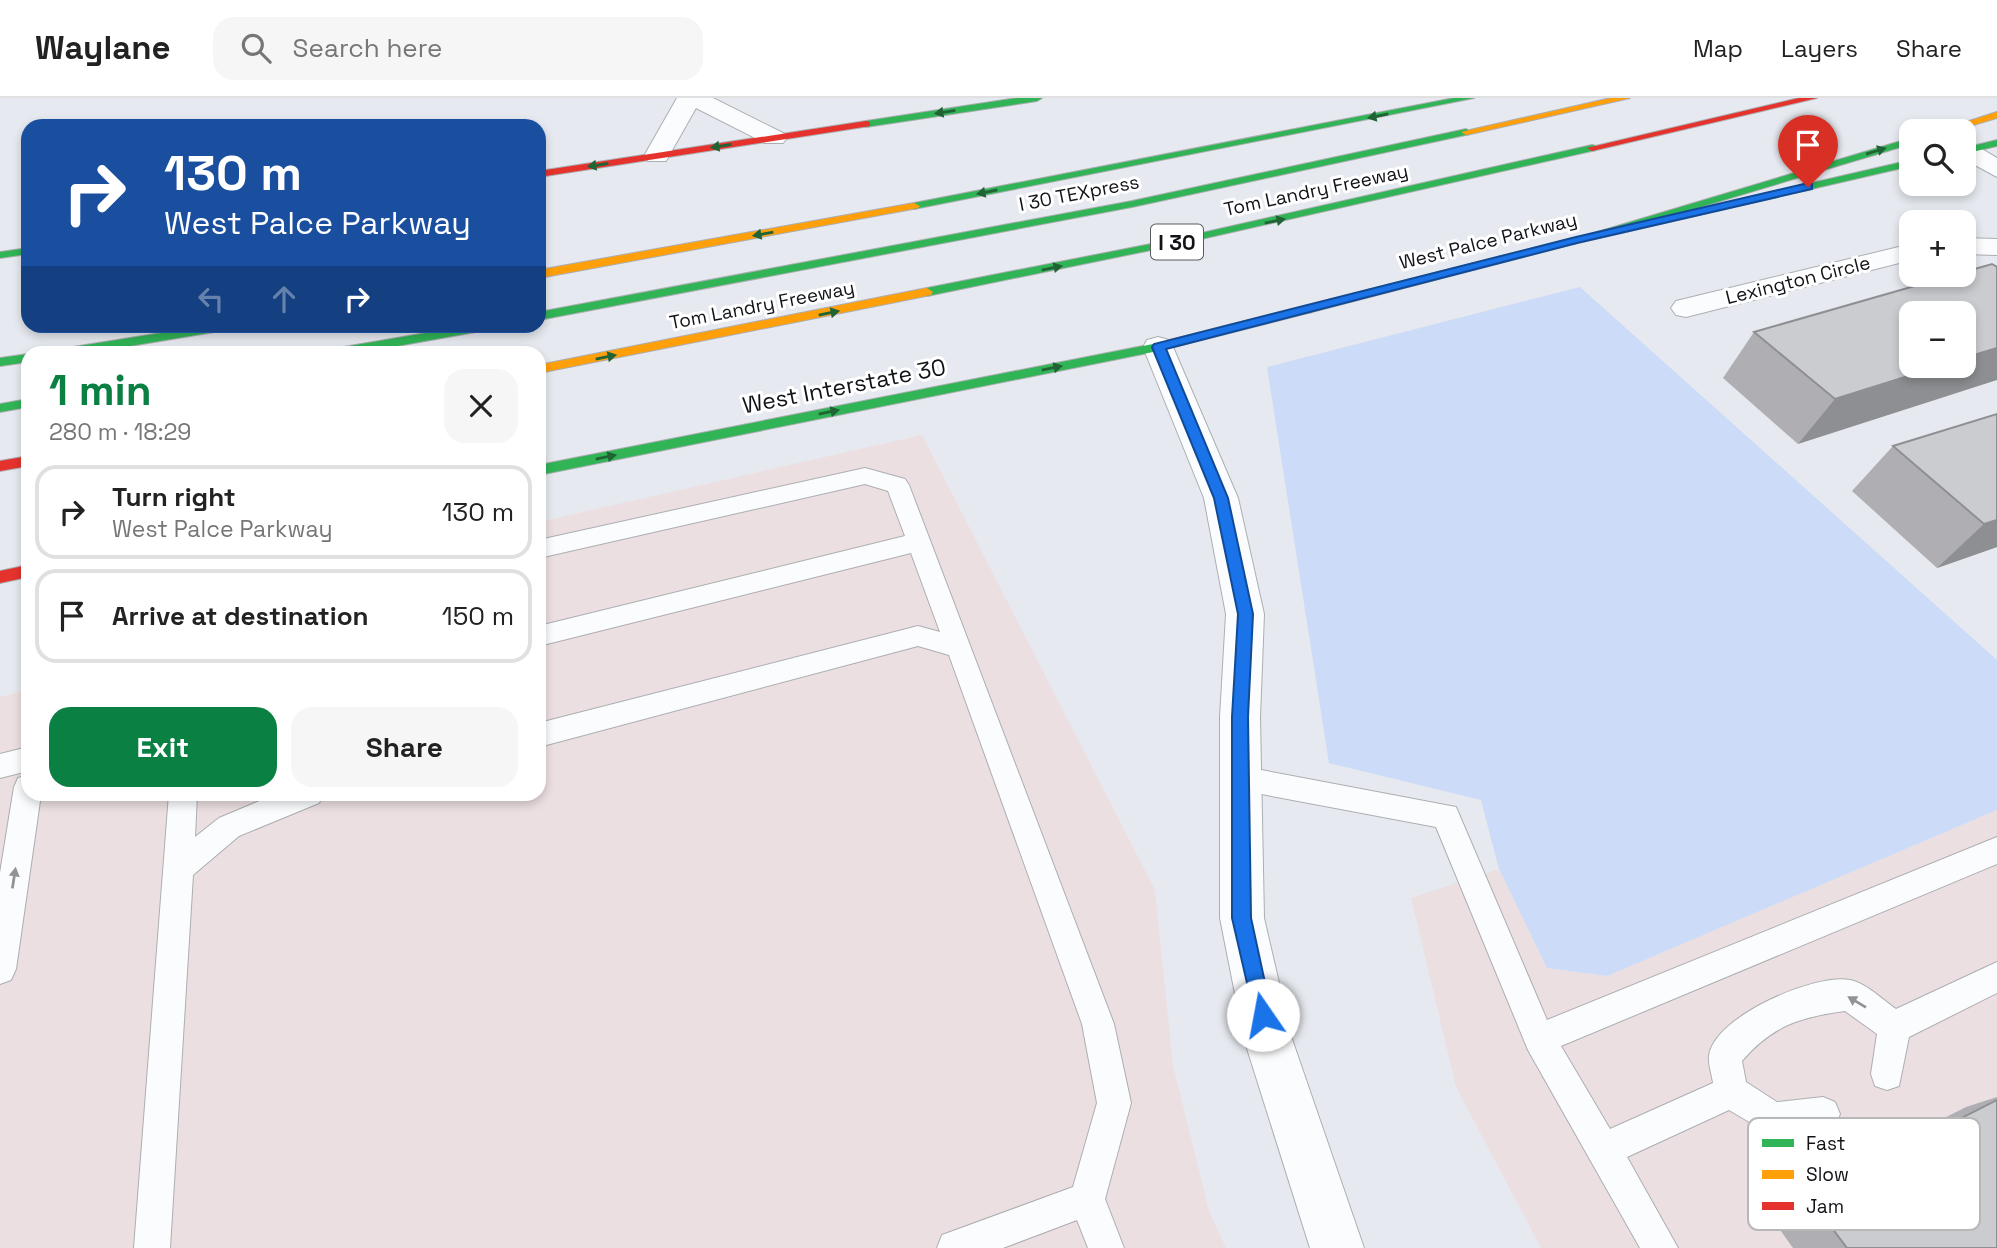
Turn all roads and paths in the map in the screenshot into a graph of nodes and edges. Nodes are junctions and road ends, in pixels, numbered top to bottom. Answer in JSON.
{"nodes":[{"id":1,"x":692,"y":98,"type":"edge"},
{"id":2,"x":1037,"y":98,"type":"edge"},
{"id":3,"x":1469,"y":98,"type":"edge"},
{"id":4,"x":1625,"y":98,"type":"edge"},
{"id":5,"x":1812,"y":98,"type":"edge"},
{"id":6,"x":1997,"y":115,"type":"edge"},
{"id":7,"x":1976,"y":121,"type":"edge"},
{"id":8,"x":774,"y":138,"type":"junction"},
{"id":9,"x":1996,"y":144,"type":"edge"},
{"id":10,"x":1899,"y":145,"type":"edge"},
{"id":11,"x":1976,"y":149,"type":"edge"},
{"id":12,"x":657,"y":156,"type":"junction"},
{"id":13,"x":1976,"y":157,"type":"edge"},
{"id":14,"x":1899,"y":166,"type":"edge"},
{"id":15,"x":1997,"y":169,"type":"edge"},
{"id":16,"x":546,"y":173,"type":"edge"},
{"id":17,"x":1576,"y":240,"type":"junction"},
{"id":18,"x":1976,"y":246,"type":"edge"},
{"id":19,"x":1997,"y":247,"type":"edge"},
{"id":20,"x":21,"y":252,"type":"edge"},
{"id":21,"x":0,"y":255,"type":"edge"},
{"id":22,"x":1899,"y":255,"type":"edge"},
{"id":23,"x":546,"y":273,"type":"edge"},
{"id":24,"x":1686,"y":308,"type":"dead end"},
{"id":25,"x":546,"y":315,"type":"edge"},
{"id":26,"x":183,"y":333,"type":"edge"},
{"id":27,"x":447,"y":333,"type":"edge"},
{"id":28,"x":103,"y":346,"type":"edge"},
{"id":29,"x":372,"y":346,"type":"edge"},
{"id":30,"x":1158,"y":347,"type":"junction"},
{"id":31,"x":21,"y":359,"type":"edge"},
{"id":32,"x":0,"y":362,"type":"edge"},
{"id":33,"x":546,"y":368,"type":"edge"},
{"id":34,"x":21,"y":404,"type":"edge"},
{"id":35,"x":0,"y":408,"type":"edge"},
{"id":36,"x":21,"y":462,"type":"edge"},
{"id":37,"x":0,"y":466,"type":"edge"},
{"id":38,"x":546,"y":469,"type":"edge"},
{"id":39,"x":919,"y":542,"type":"junction"},
{"id":40,"x":546,"y":547,"type":"edge"},
{"id":41,"x":21,"y":572,"type":"edge"},
{"id":42,"x":0,"y":576,"type":"edge"},
{"id":43,"x":546,"y":634,"type":"edge"},
{"id":44,"x":959,"y":648,"type":"junction"},
{"id":45,"x":546,"y":733,"type":"edge"},
{"id":46,"x":21,"y":761,"type":"edge"},
{"id":47,"x":0,"y":766,"type":"edge"},
{"id":48,"x":1240,"y":778,"type":"junction"},
{"id":49,"x":26,"y":801,"type":"edge"},
{"id":50,"x":183,"y":801,"type":"edge"},
{"id":51,"x":292,"y":801,"type":"edge"},
{"id":52,"x":1997,"y":850,"type":"edge"},
{"id":53,"x":179,"y":869,"type":"junction"},
{"id":54,"x":0,"y":969,"type":"edge"},
{"id":55,"x":1997,"y":977,"type":"edge"},
{"id":56,"x":1894,"y":1027,"type":"junction"},
{"id":57,"x":1539,"y":1039,"type":"junction"},
{"id":58,"x":1887,"y":1074,"type":"dead end"},
{"id":59,"x":1731,"y":1092,"type":"junction"},
{"id":60,"x":1823,"y":1114,"type":"dead end"},
{"id":61,"x":1771,"y":1118,"type":"edge"},
{"id":62,"x":1783,"y":1118,"type":"edge"},
{"id":63,"x":1604,"y":1150,"type":"junction"},
{"id":64,"x":1087,"y":1199,"type":"junction"},
{"id":65,"x":152,"y":1248,"type":"edge"},
{"id":66,"x":955,"y":1248,"type":"edge"},
{"id":67,"x":1106,"y":1248,"type":"edge"},
{"id":68,"x":1338,"y":1248,"type":"edge"},
{"id":69,"x":1660,"y":1248,"type":"edge"}],
"edges":[{"from":1,"to":8,"type":"street"},
{"from":1,"to":12,"type":"street"},
{"from":2,"to":8,"type":"main road","one_way":true},
{"from":3,"to":23,"type":"main road","one_way":true},
{"from":4,"to":25,"type":"main road","name":"I 30 TEXpress"},
{"from":33,"to":5,"type":"main road","name":"Tom Landry Freeway","number":"I 30","one_way":true},
{"from":6,"to":7,"type":"main road"},
{"from":8,"to":12,"type":"main road","one_way":true},
{"from":9,"to":11,"type":"main road"},
{"from":17,"to":10,"type":"main road","one_way":true},
{"from":12,"to":16,"type":"main road","one_way":true},
{"from":13,"to":15,"type":"street"},
{"from":14,"to":17,"type":"main road","name":"West Palce Parkway"},
{"from":17,"to":30,"type":"main road","name":"West Palce Parkway"},
{"from":18,"to":19,"type":"street"},
{"from":20,"to":21,"type":"main road"},
{"from":22,"to":24,"type":"street","name":"Lexington Circle"},
{"from":26,"to":28,"type":"main road"},
{"from":27,"to":29,"type":"main road"},
{"from":38,"to":30,"type":"main road","name":"West Interstate 30","one_way":true},
{"from":30,"to":48,"type":"street"},
{"from":31,"to":32,"type":"main road"},
{"from":34,"to":35,"type":"main road"},
{"from":36,"to":37,"type":"main road"},
{"from":39,"to":40,"type":"lane"},
{"from":39,"to":43,"type":"lane"},
{"from":39,"to":44,"type":"lane"},
{"from":41,"to":42,"type":"main road"},
{"from":44,"to":45,"type":"lane"},
{"from":44,"to":64,"type":"lane"},
{"from":46,"to":47,"type":"lane"},
{"from":48,"to":57,"type":"lane"},
{"from":48,"to":68,"type":"street"},
{"from":54,"to":49,"type":"lane","one_way":true},
{"from":50,"to":53,"type":"lane"},
{"from":51,"to":53,"type":"lane"},
{"from":52,"to":57,"type":"lane"},
{"from":53,"to":65,"type":"lane"},
{"from":55,"to":56,"type":"lane"},
{"from":56,"to":58,"type":"lane"},
{"from":56,"to":59,"type":"lane","one_way":true},
{"from":57,"to":63,"type":"lane"},
{"from":59,"to":61,"type":"lane"},
{"from":59,"to":63,"type":"lane"},
{"from":60,"to":62,"type":"lane"},
{"from":63,"to":69,"type":"lane"},
{"from":64,"to":66,"type":"lane"},
{"from":64,"to":67,"type":"lane"}]}
